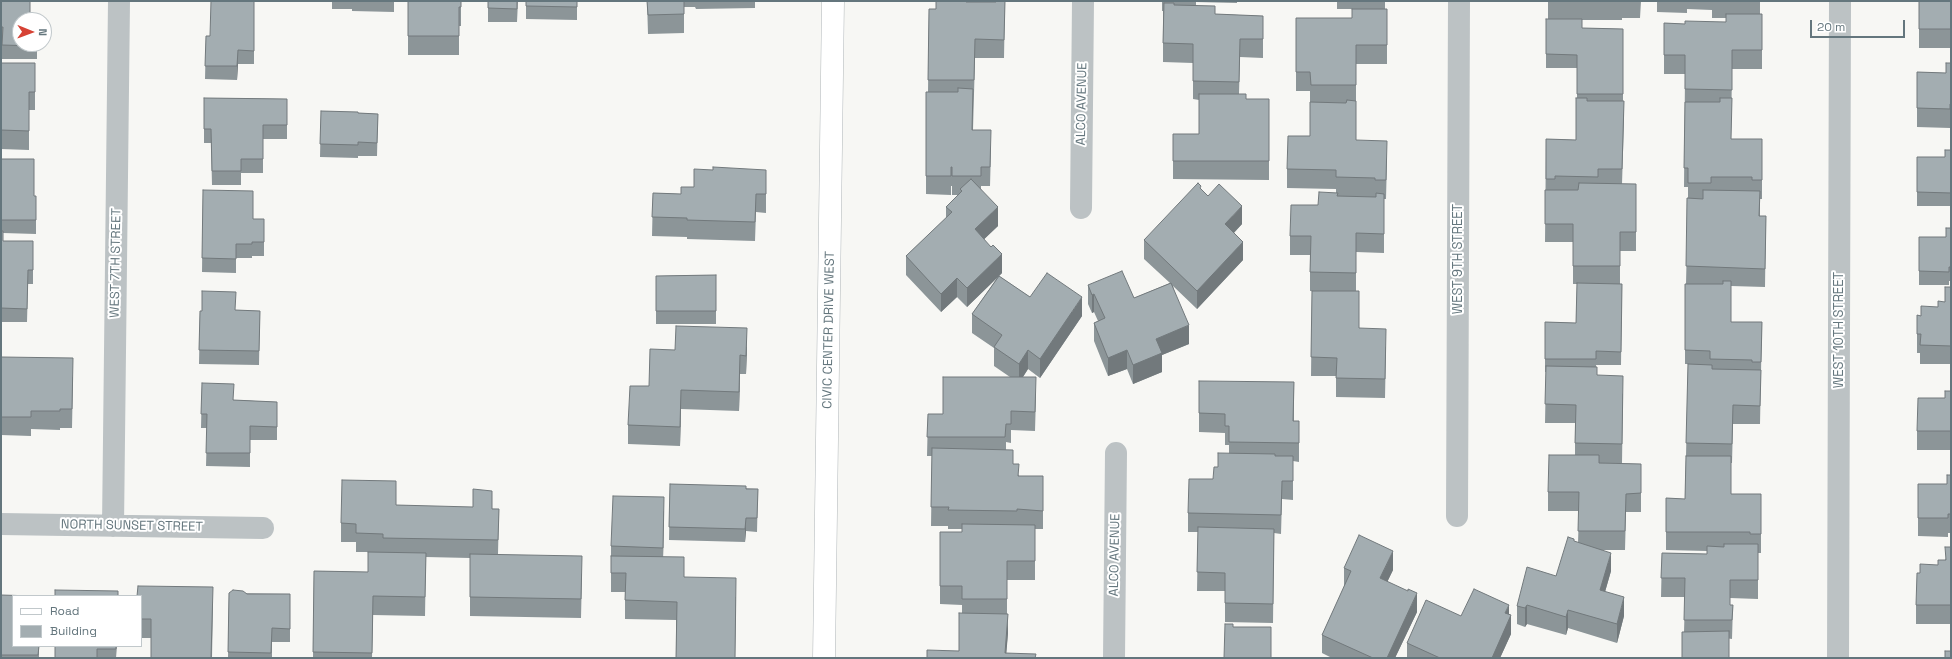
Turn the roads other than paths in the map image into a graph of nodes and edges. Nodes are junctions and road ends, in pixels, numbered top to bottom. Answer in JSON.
{"nodes":[{"id":1,"x":119,"y":1,"type":"edge"},
{"id":2,"x":833,"y":1,"type":"edge"},
{"id":3,"x":1082,"y":1,"type":"edge"},
{"id":4,"x":1459,"y":1,"type":"edge"},
{"id":5,"x":1840,"y":1,"type":"edge"},
{"id":6,"x":1080,"y":208,"type":"dead end"},
{"id":7,"x":1116,"y":453,"type":"dead end"},
{"id":8,"x":1457,"y":516,"type":"dead end"},
{"id":9,"x":1,"y":524,"type":"edge"},
{"id":10,"x":113,"y":526,"type":"junction"},
{"id":11,"x":263,"y":528,"type":"dead end"},
{"id":12,"x":824,"y":658,"type":"edge"},
{"id":13,"x":1114,"y":658,"type":"edge"},
{"id":14,"x":1838,"y":658,"type":"edge"}],
"edges":[{"from":1,"to":10,"type":"street","name":"WEST 7TH STREET"},
{"from":2,"to":12,"type":"main road","name":"CIVIC CENTER DRIVE WEST"},
{"from":3,"to":6,"type":"street","name":"ALCO AVENUE"},
{"from":4,"to":8,"type":"street","name":"WEST 9TH STREET"},
{"from":5,"to":14,"type":"street","name":"WEST 10TH STREET"},
{"from":7,"to":13,"type":"street","name":"ALCO AVENUE"},
{"from":9,"to":10,"type":"street","name":"NORTH SUNSET STREET"},
{"from":10,"to":11,"type":"street","name":"NORTH SUNSET STREET"}]}
